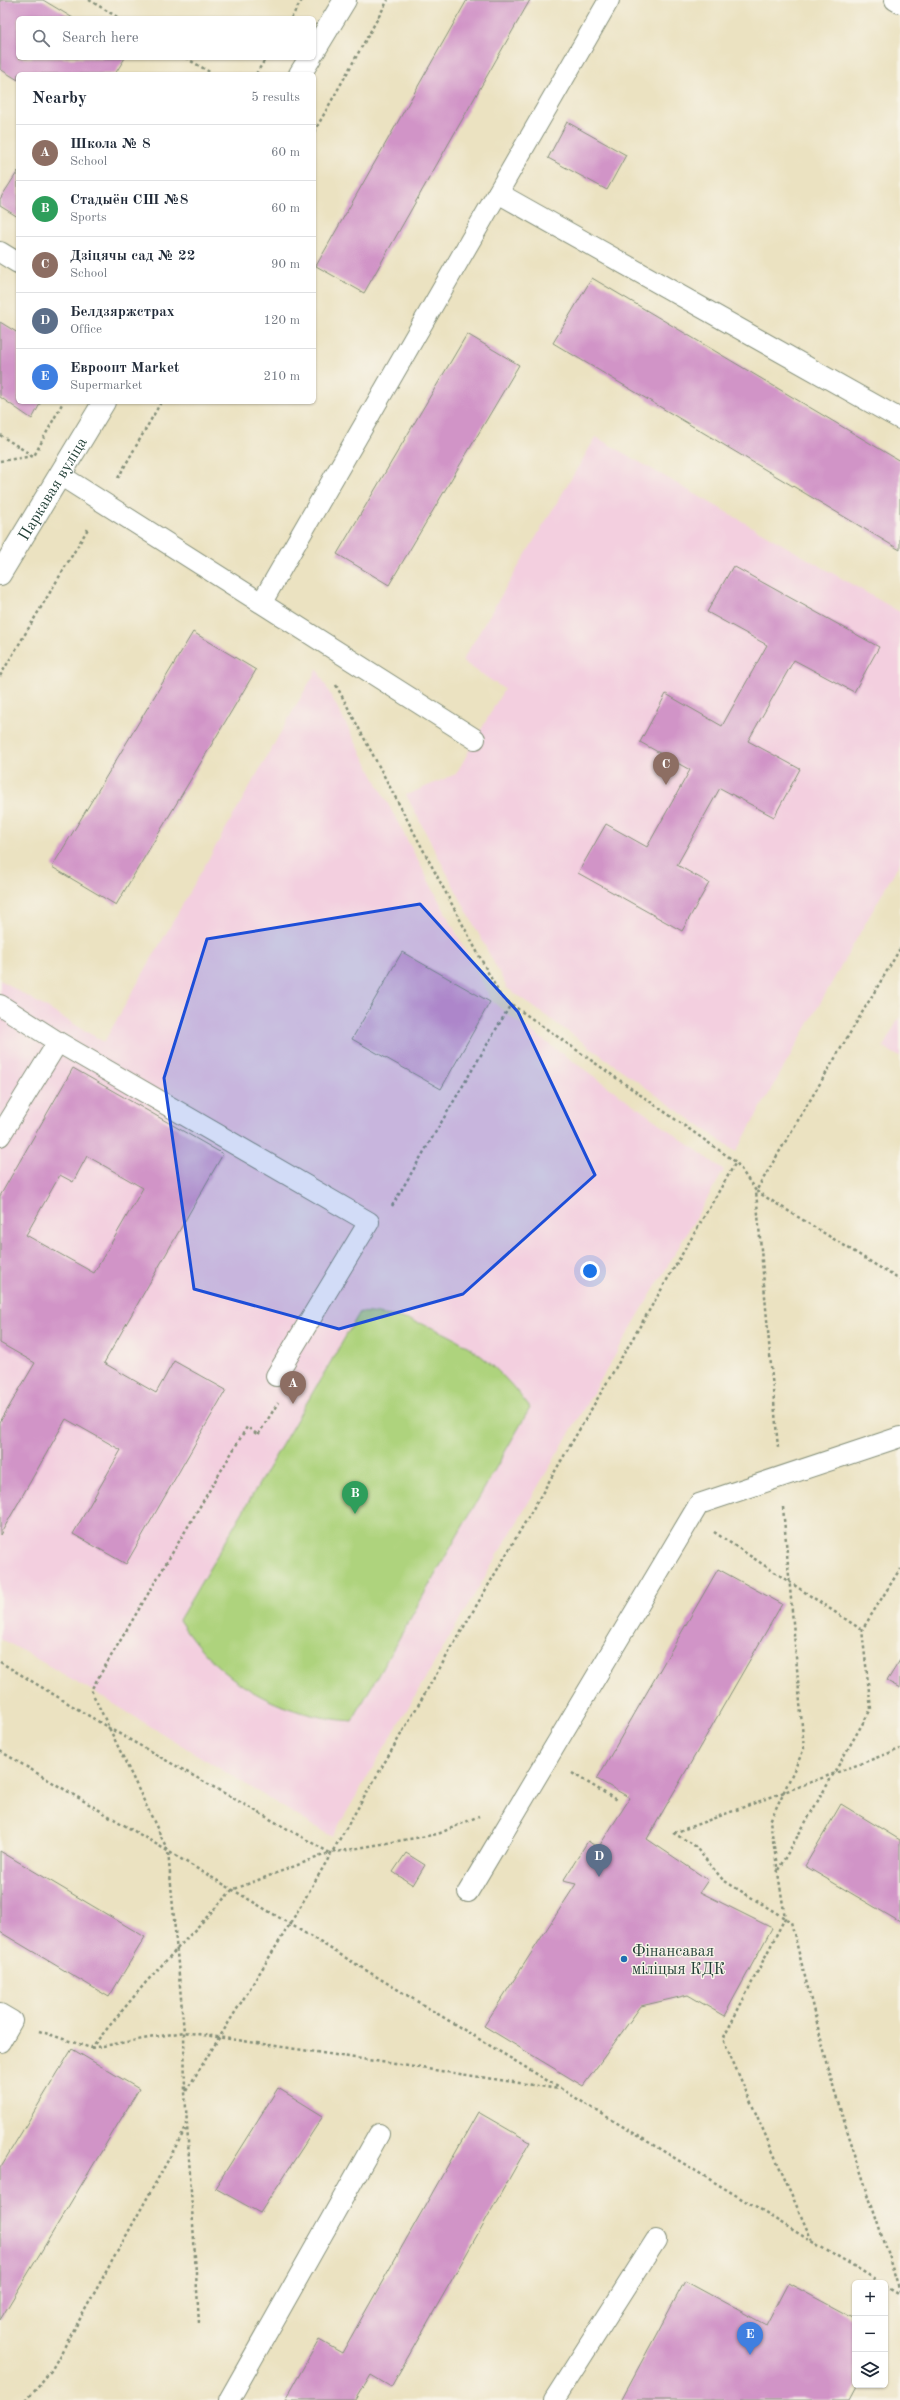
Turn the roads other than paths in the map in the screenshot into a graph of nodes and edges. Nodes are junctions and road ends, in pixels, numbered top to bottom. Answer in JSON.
{"nodes":[{"id":1,"x":345,"y":0,"type":"edge"},
{"id":2,"x":609,"y":0,"type":"edge"},
{"id":3,"x":895,"y":0,"type":"edge"},
{"id":4,"x":900,"y":3,"type":"edge"},
{"id":5,"x":316,"y":48,"type":"edge"},
{"id":6,"x":309,"y":60,"type":"edge"},
{"id":7,"x":301,"y":72,"type":"edge"},
{"id":8,"x":498,"y":193,"type":"junction"},
{"id":9,"x":0,"y":252,"type":"edge"},
{"id":10,"x":16,"y":262,"type":"edge"},
{"id":11,"x":103,"y":404,"type":"edge"},
{"id":12,"x":900,"y":419,"type":"edge"},
{"id":13,"x":60,"y":475,"type":"junction"},
{"id":14,"x":0,"y":574,"type":"edge"},
{"id":15,"x":262,"y":602,"type":"junction"},
{"id":16,"x":475,"y":739,"type":"dead end"},
{"id":17,"x":0,"y":1005,"type":"edge"},
{"id":18,"x":58,"y":1042,"type":"junction"},
{"id":19,"x":0,"y":1136,"type":"edge"},
{"id":20,"x":276,"y":1376,"type":"dead end"},
{"id":21,"x":900,"y":1437,"type":"edge"},
{"id":22,"x":468,"y":1892,"type":"dead end"},
{"id":23,"x":6,"y":2018,"type":"edge"},
{"id":24,"x":0,"y":2042,"type":"edge"},
{"id":25,"x":379,"y":2134,"type":"dead end"},
{"id":26,"x":656,"y":2240,"type":"dead end"},
{"id":27,"x":230,"y":2400,"type":"edge"},
{"id":28,"x":554,"y":2400,"type":"edge"}],
"edges":[{"from":1,"to":5,"type":"street"},
{"from":2,"to":8,"type":"lane"},
{"from":3,"to":4,"type":"lane"},
{"from":6,"to":7,"type":"street"},
{"from":8,"to":12,"type":"lane"},
{"from":8,"to":15,"type":"lane"},
{"from":9,"to":10,"type":"lane"},
{"from":11,"to":13,"type":"street","name":"Паркавая вуліца"},
{"from":13,"to":14,"type":"street","name":"Паркавая вуліца"},
{"from":13,"to":15,"type":"lane"},
{"from":15,"to":16,"type":"lane"},
{"from":17,"to":18,"type":"lane"},
{"from":18,"to":19,"type":"lane"},
{"from":18,"to":20,"type":"lane"},
{"from":21,"to":22,"type":"lane"},
{"from":23,"to":24,"type":"lane"},
{"from":25,"to":27,"type":"lane"},
{"from":26,"to":28,"type":"lane"}]}
